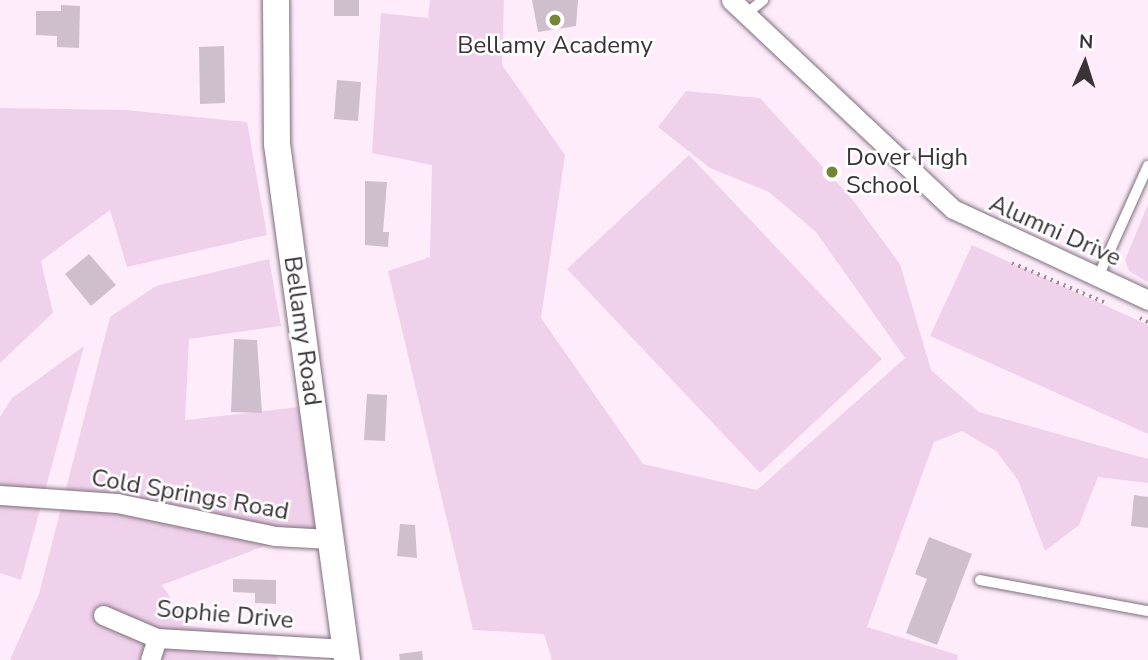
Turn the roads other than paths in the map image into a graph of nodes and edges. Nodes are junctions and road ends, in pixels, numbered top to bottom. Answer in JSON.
{"nodes":[{"id":1,"x":276,"y":0,"type":"edge"},
{"id":2,"x":732,"y":0,"type":"edge"},
{"id":3,"x":763,"y":0,"type":"edge"},
{"id":4,"x":746,"y":14,"type":"junction"},
{"id":5,"x":1148,"y":166,"type":"edge"},
{"id":6,"x":1098,"y":277,"type":"junction"},
{"id":7,"x":1148,"y":300,"type":"edge"},
{"id":8,"x":0,"y":495,"type":"edge"},
{"id":9,"x":330,"y":539,"type":"junction"},
{"id":10,"x":980,"y":580,"type":"dead end"},
{"id":11,"x":1148,"y":611,"type":"edge"},
{"id":12,"x":103,"y":615,"type":"dead end"},
{"id":13,"x":157,"y":638,"type":"junction"},
{"id":14,"x":347,"y":654,"type":"edge"},
{"id":15,"x":150,"y":660,"type":"edge"}],
"edges":[{"from":1,"to":9,"type":"street","name":"Bellamy Road"},
{"from":2,"to":4,"type":"street","name":"Alumni Drive"},
{"from":3,"to":4,"type":"lane"},
{"from":4,"to":6,"type":"street","name":"Alumni Drive"},
{"from":5,"to":6,"type":"lane"},
{"from":6,"to":7,"type":"street","name":"Alumni Drive"},
{"from":8,"to":9,"type":"street","name":"Cold Springs Road"},
{"from":9,"to":14,"type":"street","name":"Bellamy Road"},
{"from":10,"to":11,"type":"lane"},
{"from":12,"to":13,"type":"street","name":"Sophie Drive"},
{"from":13,"to":14,"type":"street","name":"Sophie Drive"},
{"from":13,"to":15,"type":"street"}]}
